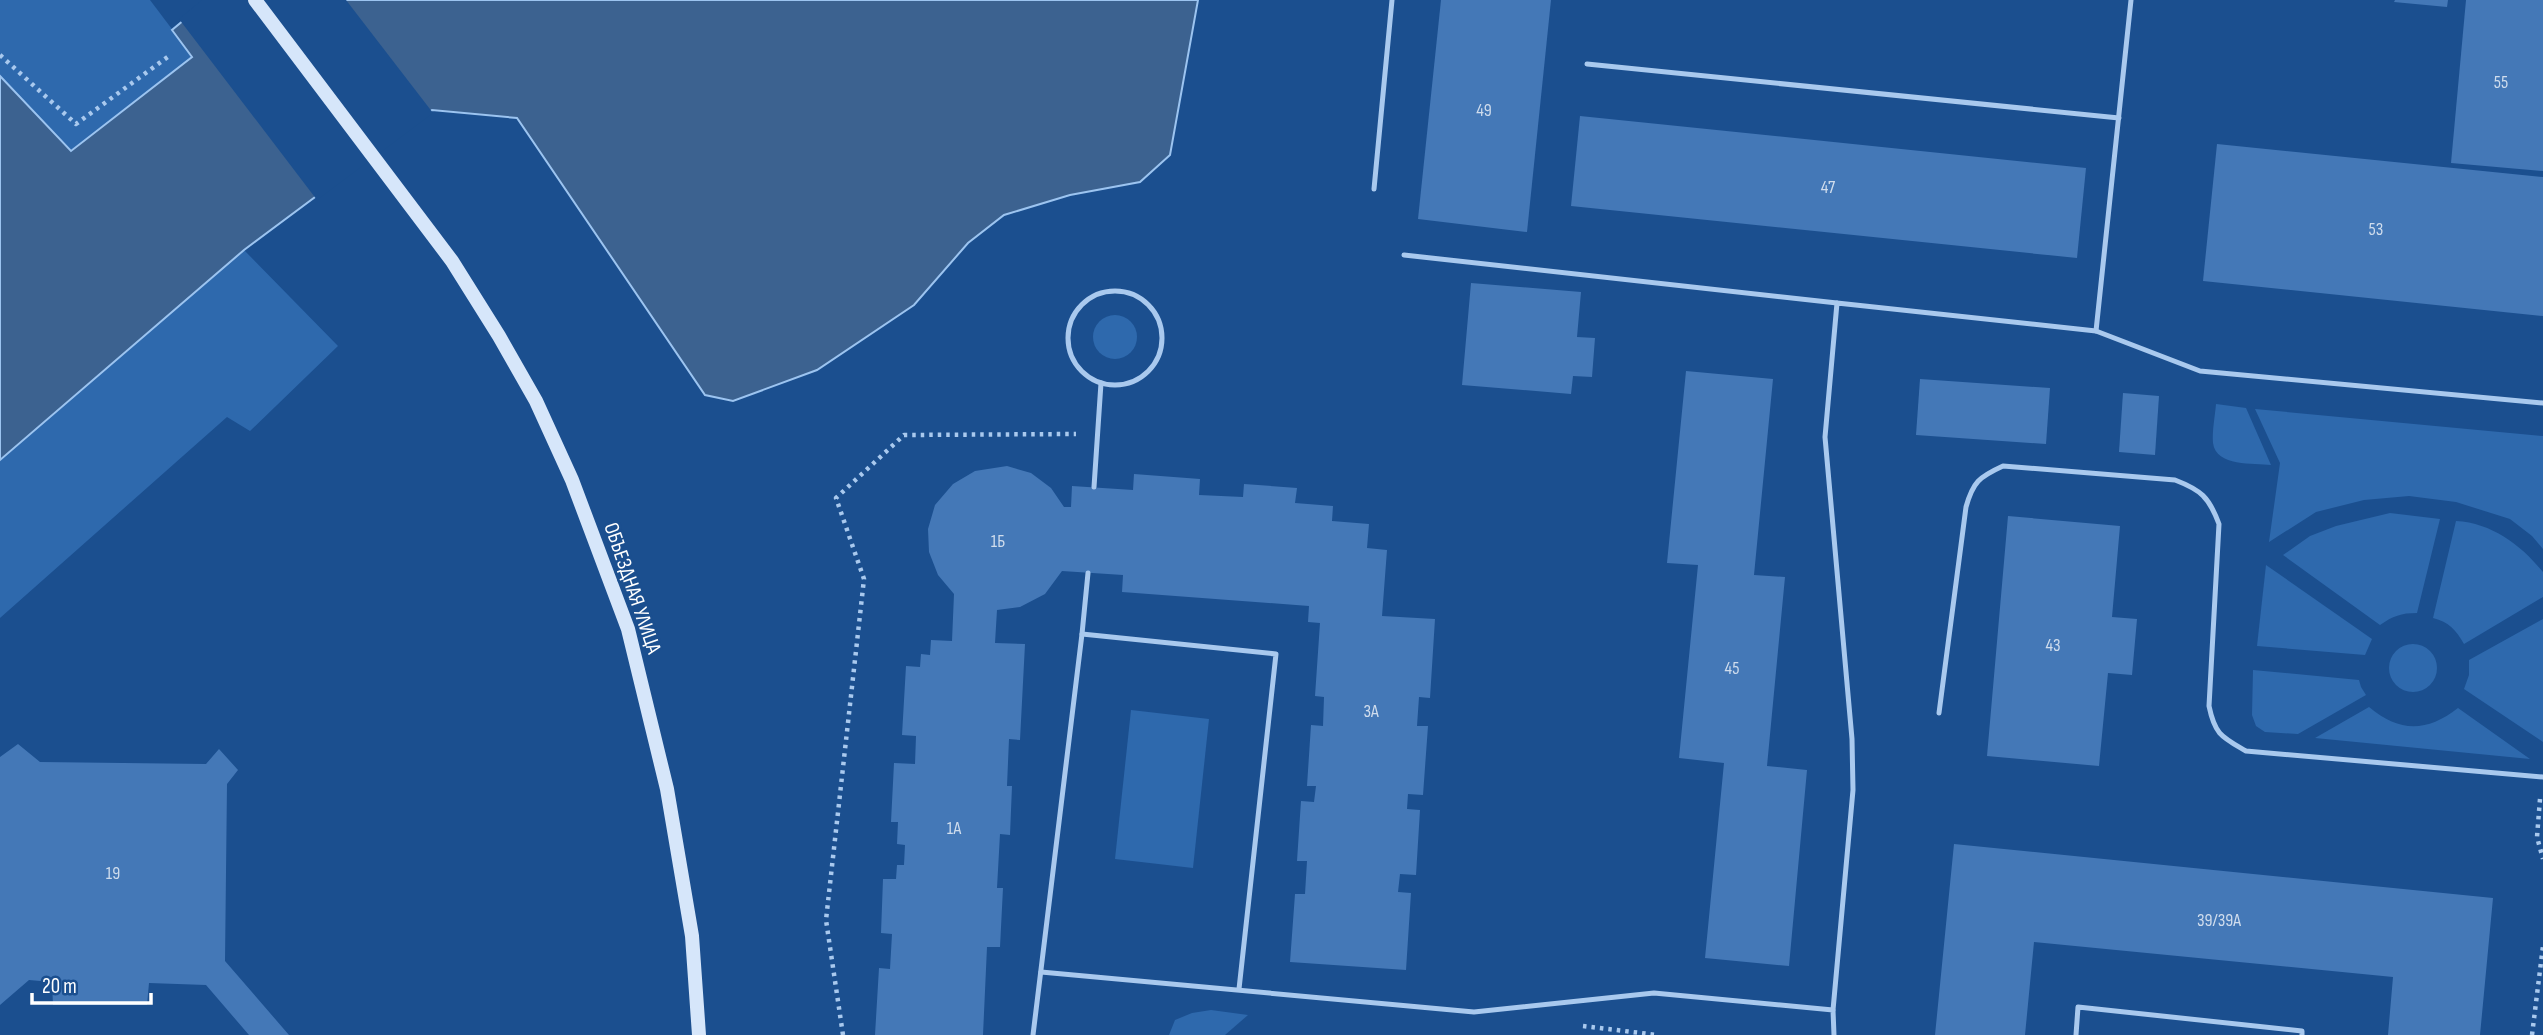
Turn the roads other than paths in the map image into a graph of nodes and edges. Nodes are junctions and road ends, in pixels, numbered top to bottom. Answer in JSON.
{"nodes":[{"id":1,"x":255,"y":0,"type":"edge"},
{"id":2,"x":1392,"y":0,"type":"edge"},
{"id":3,"x":2131,"y":0,"type":"edge"},
{"id":4,"x":1587,"y":64,"type":"dead end"},
{"id":5,"x":2119,"y":118,"type":"junction"},
{"id":6,"x":1374,"y":189,"type":"dead end"},
{"id":7,"x":1404,"y":256,"type":"dead end"},
{"id":8,"x":1837,"y":303,"type":"junction"},
{"id":9,"x":2096,"y":331,"type":"junction"},
{"id":10,"x":1101,"y":383,"type":"junction"},
{"id":11,"x":2543,"y":403,"type":"edge"},
{"id":12,"x":1094,"y":487,"type":"dead end"},
{"id":13,"x":1088,"y":573,"type":"dead end"},
{"id":14,"x":1082,"y":634,"type":"junction"},
{"id":15,"x":1939,"y":713,"type":"dead end"},
{"id":16,"x":2543,"y":777,"type":"edge"},
{"id":17,"x":1041,"y":972,"type":"junction"},
{"id":18,"x":1239,"y":989,"type":"junction"},
{"id":19,"x":1833,"y":1010,"type":"junction"},
{"id":20,"x":699,"y":1035,"type":"edge"},
{"id":21,"x":1033,"y":1035,"type":"edge"},
{"id":22,"x":1834,"y":1035,"type":"edge"},
{"id":23,"x":2076,"y":1035,"type":"edge"},
{"id":24,"x":2302,"y":1035,"type":"edge"}],
"edges":[{"from":1,"to":20,"type":"main road","name":"ОБЪЕЗДНАЯ УЛИЦА"},
{"from":2,"to":6,"type":"lane"},
{"from":3,"to":5,"type":"lane"},
{"from":4,"to":5,"type":"lane"},
{"from":5,"to":9,"type":"lane"},
{"from":7,"to":8,"type":"lane"},
{"from":8,"to":9,"type":"lane"},
{"from":8,"to":19,"type":"lane"},
{"from":9,"to":11,"type":"lane"},
{"from":10,"to":10,"type":"lane"},
{"from":10,"to":12,"type":"lane"},
{"from":13,"to":14,"type":"lane"},
{"from":14,"to":17,"type":"lane"},
{"from":14,"to":18,"type":"lane"},
{"from":15,"to":16,"type":"lane"},
{"from":17,"to":18,"type":"lane"},
{"from":17,"to":21,"type":"lane"},
{"from":18,"to":19,"type":"lane"},
{"from":19,"to":22,"type":"lane"},
{"from":23,"to":24,"type":"lane"}]}
